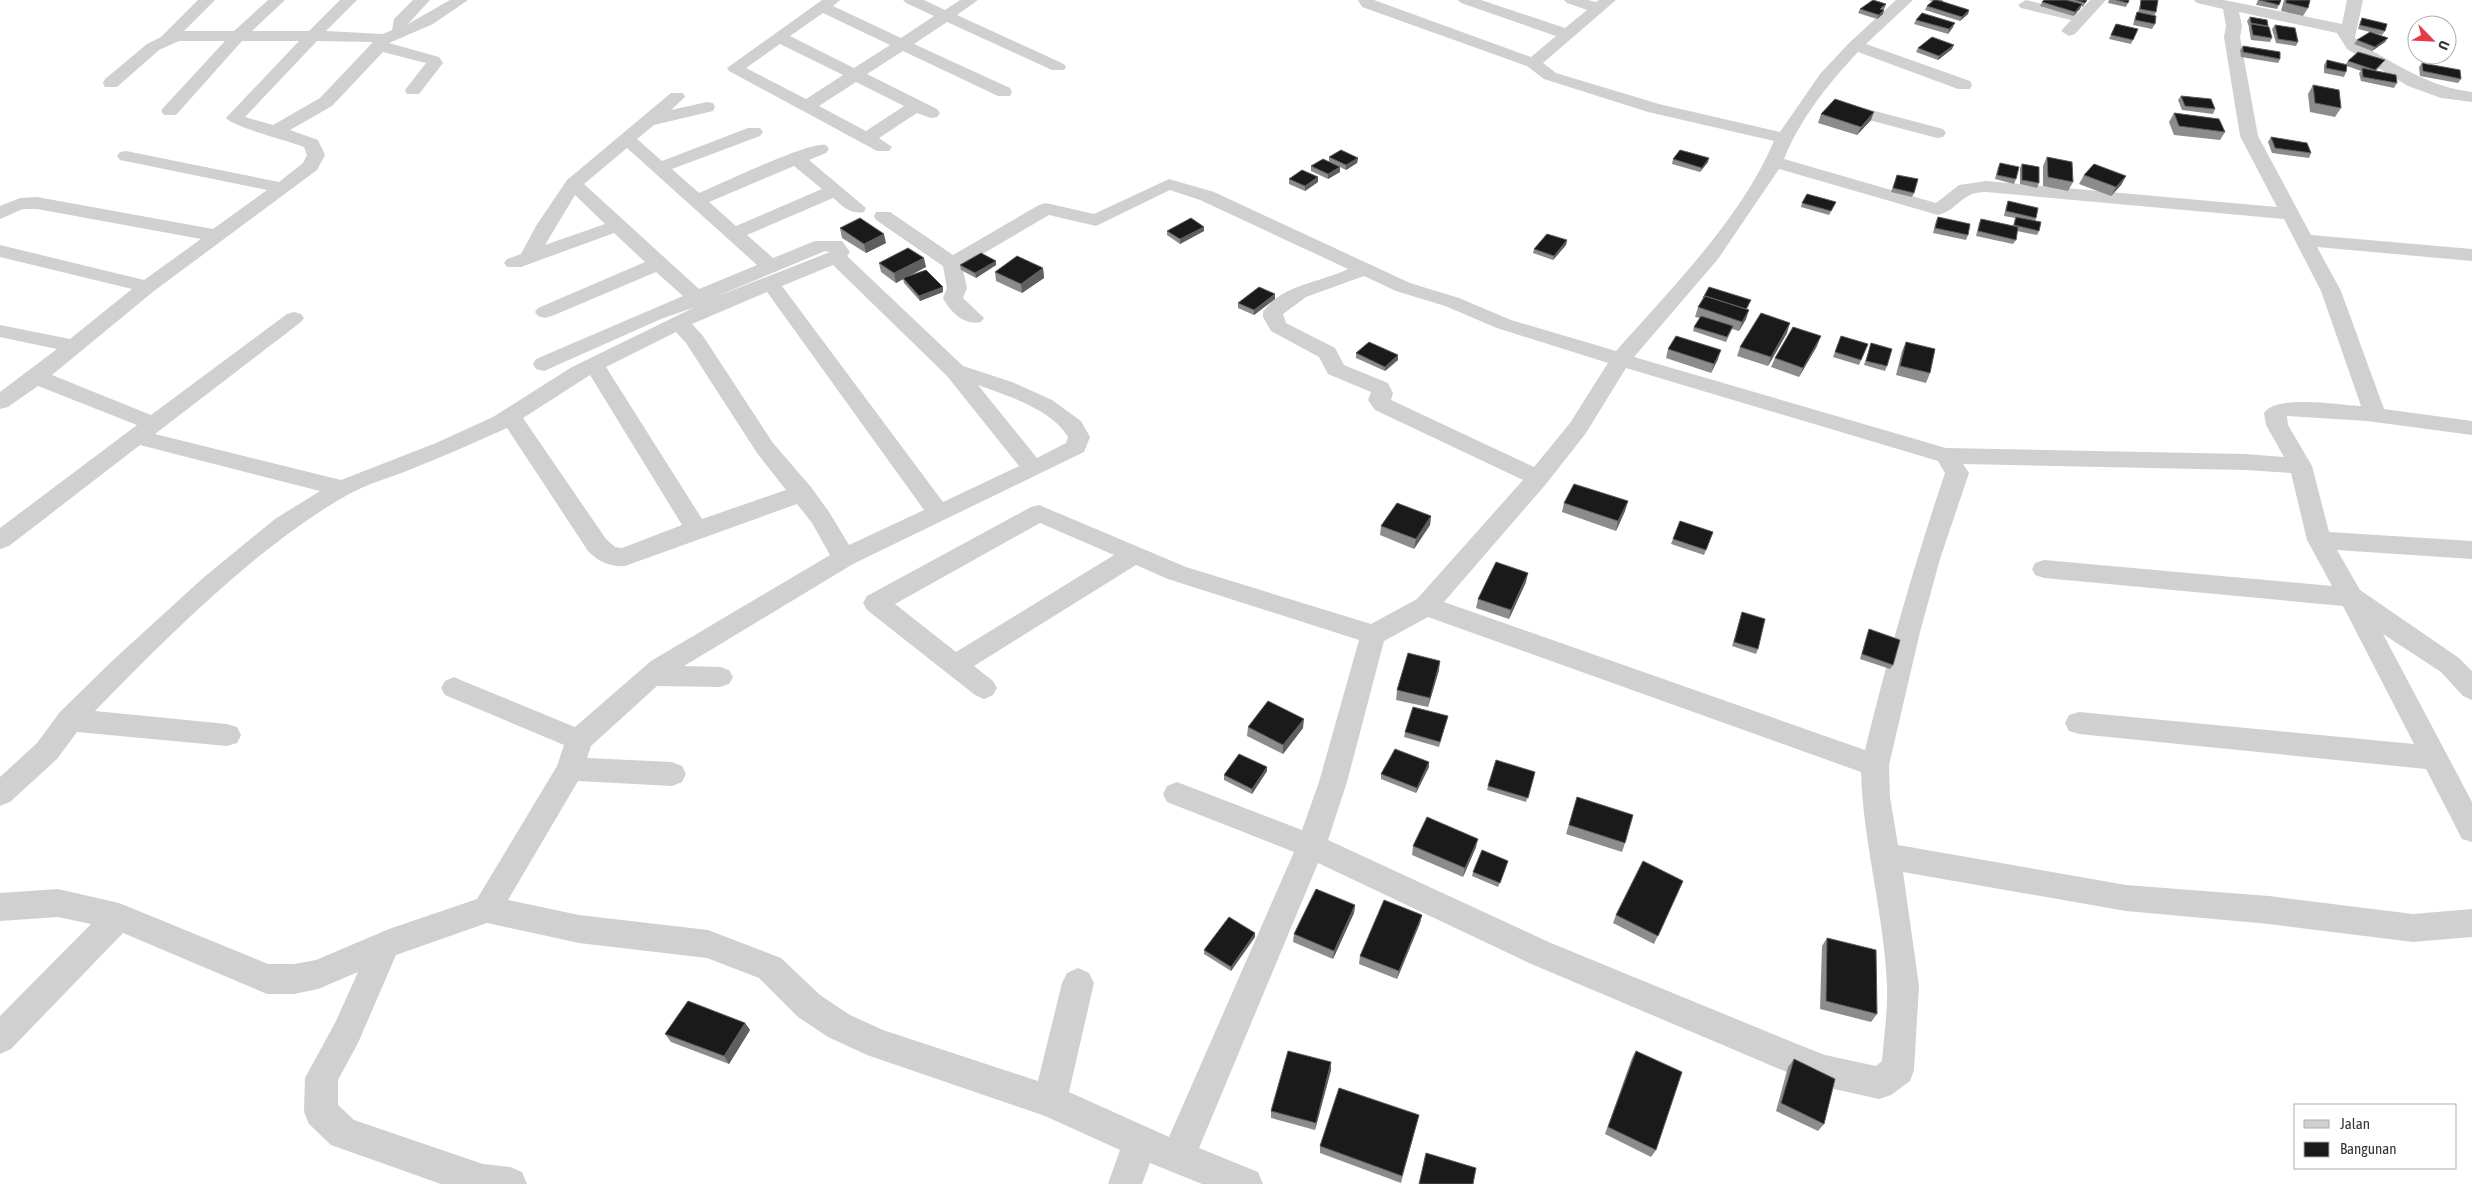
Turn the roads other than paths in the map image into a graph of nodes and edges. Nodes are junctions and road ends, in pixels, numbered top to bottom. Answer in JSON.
{"nodes":[{"id":1,"x":207,"y":0,"type":"edge"},
{"id":2,"x":277,"y":0,"type":"edge"},
{"id":3,"x":349,"y":0,"type":"edge"},
{"id":4,"x":422,"y":0,"type":"edge"},
{"id":5,"x":460,"y":0,"type":"edge"},
{"id":6,"x":911,"y":0,"type":"edge"},
{"id":7,"x":970,"y":0,"type":"edge"},
{"id":8,"x":1366,"y":0,"type":"edge"},
{"id":9,"x":1466,"y":0,"type":"edge"},
{"id":10,"x":1572,"y":0,"type":"edge"},
{"id":11,"x":1905,"y":0,"type":"edge"},
{"id":12,"x":2098,"y":0,"type":"edge"},
{"id":13,"x":2202,"y":0,"type":"edge"},
{"id":14,"x":2355,"y":0,"type":"edge"},
{"id":15,"x":827,"y":3,"type":"edge"},
{"id":16,"x":1603,"y":4,"type":"edge"},
{"id":17,"x":2026,"y":5,"type":"dead end"},
{"id":18,"x":2230,"y":6,"type":"junction"},
{"id":19,"x":947,"y":15,"type":"junction"},
{"id":20,"x":2081,"y":18,"type":"junction"},
{"id":21,"x":401,"y":32,"type":"junction"},
{"id":22,"x":2068,"y":33,"type":"dead end"},
{"id":23,"x":1567,"y":34,"type":"junction"},
{"id":24,"x":239,"y":36,"type":"junction"},
{"id":25,"x":314,"y":36,"type":"junction"},
{"id":26,"x":2348,"y":36,"type":"junction"},
{"id":27,"x":779,"y":37,"type":"junction"},
{"id":28,"x":168,"y":38,"type":"junction"},
{"id":29,"x":381,"y":43,"type":"junction"},
{"id":30,"x":902,"y":44,"type":"junction"},
{"id":31,"x":1854,"y":46,"type":"junction"},
{"id":32,"x":1533,"y":63,"type":"junction"},
{"id":33,"x":1058,"y":67,"type":"dead end"},
{"id":34,"x":854,"y":75,"type":"junction"},
{"id":35,"x":111,"y":83,"type":"dead end"},
{"id":36,"x":1964,"y":85,"type":"dead end"},
{"id":37,"x":413,"y":90,"type":"dead end"},
{"id":38,"x":1004,"y":92,"type":"dead end"},
{"id":39,"x":677,"y":97,"type":"dead end"},
{"id":40,"x":2472,"y":97,"type":"edge"},
{"id":41,"x":1812,"y":100,"type":"junction"},
{"id":42,"x":806,"y":106,"type":"junction"},
{"id":43,"x":707,"y":107,"type":"dead end"},
{"id":44,"x":170,"y":111,"type":"dead end"},
{"id":45,"x":649,"y":121,"type":"junction"},
{"id":46,"x":275,"y":131,"type":"junction"},
{"id":47,"x":754,"y":132,"type":"dead end"},
{"id":48,"x":1937,"y":133,"type":"dead end"},
{"id":49,"x":867,"y":138,"type":"junction"},
{"id":50,"x":1784,"y":138,"type":"junction"},
{"id":51,"x":627,"y":139,"type":"junction"},
{"id":52,"x":883,"y":147,"type":"dead end"},
{"id":53,"x":820,"y":149,"type":"dead end"},
{"id":54,"x":126,"y":156,"type":"dead end"},
{"id":55,"x":795,"y":158,"type":"junction"},
{"id":56,"x":1774,"y":162,"type":"junction"},
{"id":57,"x":659,"y":168,"type":"junction"},
{"id":58,"x":573,"y":184,"type":"junction"},
{"id":59,"x":282,"y":188,"type":"junction"},
{"id":60,"x":834,"y":191,"type":"junction"},
{"id":61,"x":696,"y":201,"type":"junction"},
{"id":62,"x":857,"y":208,"type":"dead end"},
{"id":63,"x":0,"y":213,"type":"edge"},
{"id":64,"x":2290,"y":214,"type":"junction"},
{"id":65,"x":883,"y":216,"type":"dead end"},
{"id":66,"x":617,"y":226,"type":"junction"},
{"id":67,"x":734,"y":234,"type":"junction"},
{"id":68,"x":218,"y":236,"type":"junction"},
{"id":69,"x":2305,"y":240,"type":"junction"},
{"id":70,"x":0,"y":252,"type":"edge"},
{"id":71,"x":2472,"y":255,"type":"edge"},
{"id":72,"x":658,"y":264,"type":"junction"},
{"id":73,"x":952,"y":264,"type":"junction"},
{"id":74,"x":1363,"y":268,"type":"junction"},
{"id":75,"x":771,"y":275,"type":"junction"},
{"id":76,"x":147,"y":287,"type":"junction"},
{"id":77,"x":703,"y":303,"type":"junction"},
{"id":78,"x":545,"y":312,"type":"dead end"},
{"id":79,"x":294,"y":318,"type":"dead end"},
{"id":80,"x":974,"y":318,"type":"dead end"},
{"id":81,"x":679,"y":323,"type":"junction"},
{"id":82,"x":0,"y":331,"type":"edge"},
{"id":83,"x":72,"y":346,"type":"junction"},
{"id":84,"x":1620,"y":360,"type":"junction"},
{"id":85,"x":544,"y":364,"type":"dead end"},
{"id":86,"x":595,"y":366,"type":"junction"},
{"id":87,"x":955,"y":371,"type":"junction"},
{"id":88,"x":36,"y":377,"type":"junction"},
{"id":89,"x":0,"y":402,"type":"edge"},
{"id":90,"x":2367,"y":414,"type":"junction"},
{"id":91,"x":510,"y":416,"type":"junction"},
{"id":92,"x":2472,"y":428,"type":"edge"},
{"id":93,"x":146,"y":431,"type":"junction"},
{"id":94,"x":1946,"y":456,"type":"junction"},
{"id":95,"x":2301,"y":466,"type":"junction"},
{"id":96,"x":1034,"y":469,"type":"junction"},
{"id":97,"x":1538,"y":478,"type":"junction"},
{"id":98,"x":342,"y":488,"type":"junction"},
{"id":99,"x":803,"y":493,"type":"junction"},
{"id":100,"x":939,"y":512,"type":"junction"},
{"id":101,"x":696,"y":529,"type":"junction"},
{"id":102,"x":0,"y":540,"type":"edge"},
{"id":103,"x":2319,"y":540,"type":"junction"},
{"id":104,"x":2472,"y":550,"type":"edge"},
{"id":105,"x":1135,"y":554,"type":"junction"},
{"id":106,"x":844,"y":558,"type":"junction"},
{"id":107,"x":2044,"y":569,"type":"dead end"},
{"id":108,"x":2351,"y":597,"type":"junction"},
{"id":109,"x":1426,"y":606,"type":"junction"},
{"id":110,"x":1374,"y":634,"type":"junction"},
{"id":111,"x":955,"y":665,"type":"junction"},
{"id":112,"x":651,"y":676,"type":"junction"},
{"id":113,"x":720,"y":677,"type":"dead end"},
{"id":114,"x":454,"y":688,"type":"dead end"},
{"id":115,"x":984,"y":688,"type":"dead end"},
{"id":116,"x":2472,"y":689,"type":"edge"},
{"id":117,"x":70,"y":720,"type":"junction"},
{"id":118,"x":2079,"y":723,"type":"dead end"},
{"id":119,"x":227,"y":735,"type":"dead end"},
{"id":120,"x":580,"y":740,"type":"junction"},
{"id":121,"x":2435,"y":758,"type":"junction"},
{"id":122,"x":1875,"y":765,"type":"junction"},
{"id":123,"x":570,"y":769,"type":"junction"},
{"id":124,"x":672,"y":774,"type":"dead end"},
{"id":125,"x":0,"y":794,"type":"edge"},
{"id":126,"x":1176,"y":794,"type":"dead end"},
{"id":127,"x":2472,"y":830,"type":"edge"},
{"id":128,"x":1312,"y":846,"type":"junction"},
{"id":129,"x":1886,"y":856,"type":"junction"},
{"id":130,"x":0,"y":908,"type":"edge"},
{"id":131,"x":487,"y":909,"type":"junction"},
{"id":132,"x":119,"y":917,"type":"junction"},
{"id":133,"x":2472,"y":923,"type":"edge"},
{"id":134,"x":385,"y":945,"type":"junction"},
{"id":135,"x":1078,"y":983,"type":"dead end"},
{"id":136,"x":0,"y":1038,"type":"edge"},
{"id":137,"x":1050,"y":1101,"type":"junction"},
{"id":138,"x":1140,"y":1142,"type":"junction"},
{"id":139,"x":1178,"y":1157,"type":"junction"},
{"id":140,"x":510,"y":1184,"type":"edge"},
{"id":141,"x":1125,"y":1184,"type":"edge"},
{"id":142,"x":1246,"y":1184,"type":"edge"}],
"edges":[{"from":1,"to":28,"type":"street"},
{"from":2,"to":24,"type":"street"},
{"from":3,"to":25,"type":"street"},
{"from":4,"to":21,"type":"street"},
{"from":5,"to":21,"type":"street"},
{"from":6,"to":19,"type":"street"},
{"from":7,"to":19,"type":"street"},
{"from":8,"to":32,"type":"street"},
{"from":9,"to":23,"type":"street"},
{"from":10,"to":16,"type":"street"},
{"from":11,"to":31,"type":"street"},
{"from":12,"to":20,"type":"street"},
{"from":13,"to":18,"type":"street"},
{"from":14,"to":26,"type":"street"},
{"from":15,"to":27,"type":"street"},
{"from":15,"to":30,"type":"street"},
{"from":16,"to":23,"type":"street"},
{"from":17,"to":20,"type":"street"},
{"from":18,"to":26,"type":"street"},
{"from":18,"to":64,"type":"street"},
{"from":19,"to":30,"type":"street"},
{"from":19,"to":33,"type":"street"},
{"from":20,"to":22,"type":"street"},
{"from":21,"to":29,"type":"street"},
{"from":23,"to":32,"type":"street"},
{"from":24,"to":25,"type":"street"},
{"from":24,"to":28,"type":"street"},
{"from":24,"to":44,"type":"street"},
{"from":25,"to":29,"type":"street"},
{"from":25,"to":46,"type":"street"},
{"from":26,"to":40,"type":"street"},
{"from":27,"to":34,"type":"street"},
{"from":27,"to":42,"type":"street"},
{"from":28,"to":35,"type":"street"},
{"from":29,"to":37,"type":"street"},
{"from":29,"to":46,"type":"street"},
{"from":30,"to":34,"type":"street"},
{"from":30,"to":38,"type":"street"},
{"from":31,"to":36,"type":"street"},
{"from":31,"to":41,"type":"street"},
{"from":32,"to":50,"type":"street"},
{"from":34,"to":42,"type":"street"},
{"from":34,"to":49,"type":"street"},
{"from":39,"to":45,"type":"street"},
{"from":41,"to":48,"type":"street"},
{"from":41,"to":50,"type":"street"},
{"from":42,"to":49,"type":"street"},
{"from":43,"to":45,"type":"street"},
{"from":45,"to":51,"type":"street"},
{"from":46,"to":59,"type":"street"},
{"from":47,"to":57,"type":"street"},
{"from":49,"to":52,"type":"street"},
{"from":50,"to":56,"type":"street"},
{"from":51,"to":57,"type":"street"},
{"from":51,"to":58,"type":"street"},
{"from":53,"to":55,"type":"street"},
{"from":54,"to":59,"type":"street"},
{"from":55,"to":60,"type":"street"},
{"from":55,"to":61,"type":"street"},
{"from":56,"to":64,"type":"street"},
{"from":56,"to":84,"type":"street"},
{"from":57,"to":61,"type":"street"},
{"from":58,"to":66,"type":"street"},
{"from":58,"to":66,"type":"street"},
{"from":59,"to":68,"type":"street"},
{"from":60,"to":62,"type":"street"},
{"from":60,"to":67,"type":"street"},
{"from":61,"to":67,"type":"street"},
{"from":63,"to":68,"type":"street"},
{"from":64,"to":69,"type":"street"},
{"from":65,"to":73,"type":"street"},
{"from":66,"to":72,"type":"street"},
{"from":67,"to":75,"type":"street"},
{"from":68,"to":76,"type":"street"},
{"from":69,"to":71,"type":"street"},
{"from":69,"to":90,"type":"street"},
{"from":70,"to":76,"type":"street"},
{"from":72,"to":77,"type":"street"},
{"from":72,"to":78,"type":"street"},
{"from":73,"to":74,"type":"street"},
{"from":73,"to":80,"type":"street"},
{"from":74,"to":84,"type":"street"},
{"from":74,"to":97,"type":"street"},
{"from":75,"to":77,"type":"street"},
{"from":75,"to":87,"type":"street"},
{"from":75,"to":100,"type":"street"},
{"from":76,"to":83,"type":"street"},
{"from":77,"to":81,"type":"street"},
{"from":77,"to":85,"type":"street"},
{"from":79,"to":93,"type":"street"},
{"from":81,"to":86,"type":"street"},
{"from":81,"to":99,"type":"street"},
{"from":82,"to":83,"type":"street"},
{"from":83,"to":88,"type":"street"},
{"from":84,"to":94,"type":"street"},
{"from":84,"to":97,"type":"street"},
{"from":86,"to":91,"type":"street"},
{"from":86,"to":101,"type":"street"},
{"from":87,"to":96,"type":"street"},
{"from":87,"to":96,"type":"street"},
{"from":88,"to":89,"type":"street"},
{"from":88,"to":93,"type":"street"},
{"from":90,"to":92,"type":"street"},
{"from":90,"to":95,"type":"street"},
{"from":91,"to":98,"type":"street"},
{"from":91,"to":101,"type":"street"},
{"from":93,"to":98,"type":"street"},
{"from":93,"to":102,"type":"street"},
{"from":94,"to":95,"type":"street"},
{"from":94,"to":122,"type":"street"},
{"from":95,"to":103,"type":"street"},
{"from":96,"to":100,"type":"street"},
{"from":97,"to":109,"type":"street"},
{"from":98,"to":117,"type":"street"},
{"from":99,"to":101,"type":"street"},
{"from":99,"to":106,"type":"street"},
{"from":100,"to":106,"type":"street"},
{"from":103,"to":104,"type":"street"},
{"from":103,"to":108,"type":"street"},
{"from":105,"to":110,"type":"street"},
{"from":105,"to":111,"type":"street"},
{"from":105,"to":111,"type":"street"},
{"from":106,"to":112,"type":"street"},
{"from":107,"to":108,"type":"street"},
{"from":108,"to":116,"type":"street"},
{"from":108,"to":121,"type":"street"},
{"from":109,"to":110,"type":"street"},
{"from":109,"to":122,"type":"street"},
{"from":110,"to":128,"type":"street"},
{"from":111,"to":115,"type":"street"},
{"from":112,"to":113,"type":"street"},
{"from":112,"to":120,"type":"street"},
{"from":114,"to":120,"type":"street"},
{"from":117,"to":119,"type":"street"},
{"from":117,"to":125,"type":"street"},
{"from":118,"to":121,"type":"street"},
{"from":120,"to":123,"type":"street"},
{"from":121,"to":127,"type":"street"},
{"from":122,"to":129,"type":"street"},
{"from":123,"to":124,"type":"street"},
{"from":123,"to":131,"type":"street"},
{"from":126,"to":128,"type":"street"},
{"from":128,"to":129,"type":"street"},
{"from":128,"to":139,"type":"street"},
{"from":129,"to":133,"type":"street"},
{"from":130,"to":132,"type":"street"},
{"from":131,"to":134,"type":"street"},
{"from":131,"to":137,"type":"street"},
{"from":132,"to":134,"type":"street"},
{"from":132,"to":136,"type":"street"},
{"from":134,"to":140,"type":"street"},
{"from":135,"to":137,"type":"street"},
{"from":137,"to":138,"type":"street"},
{"from":138,"to":139,"type":"street"},
{"from":138,"to":141,"type":"street"},
{"from":139,"to":142,"type":"street"}]}
